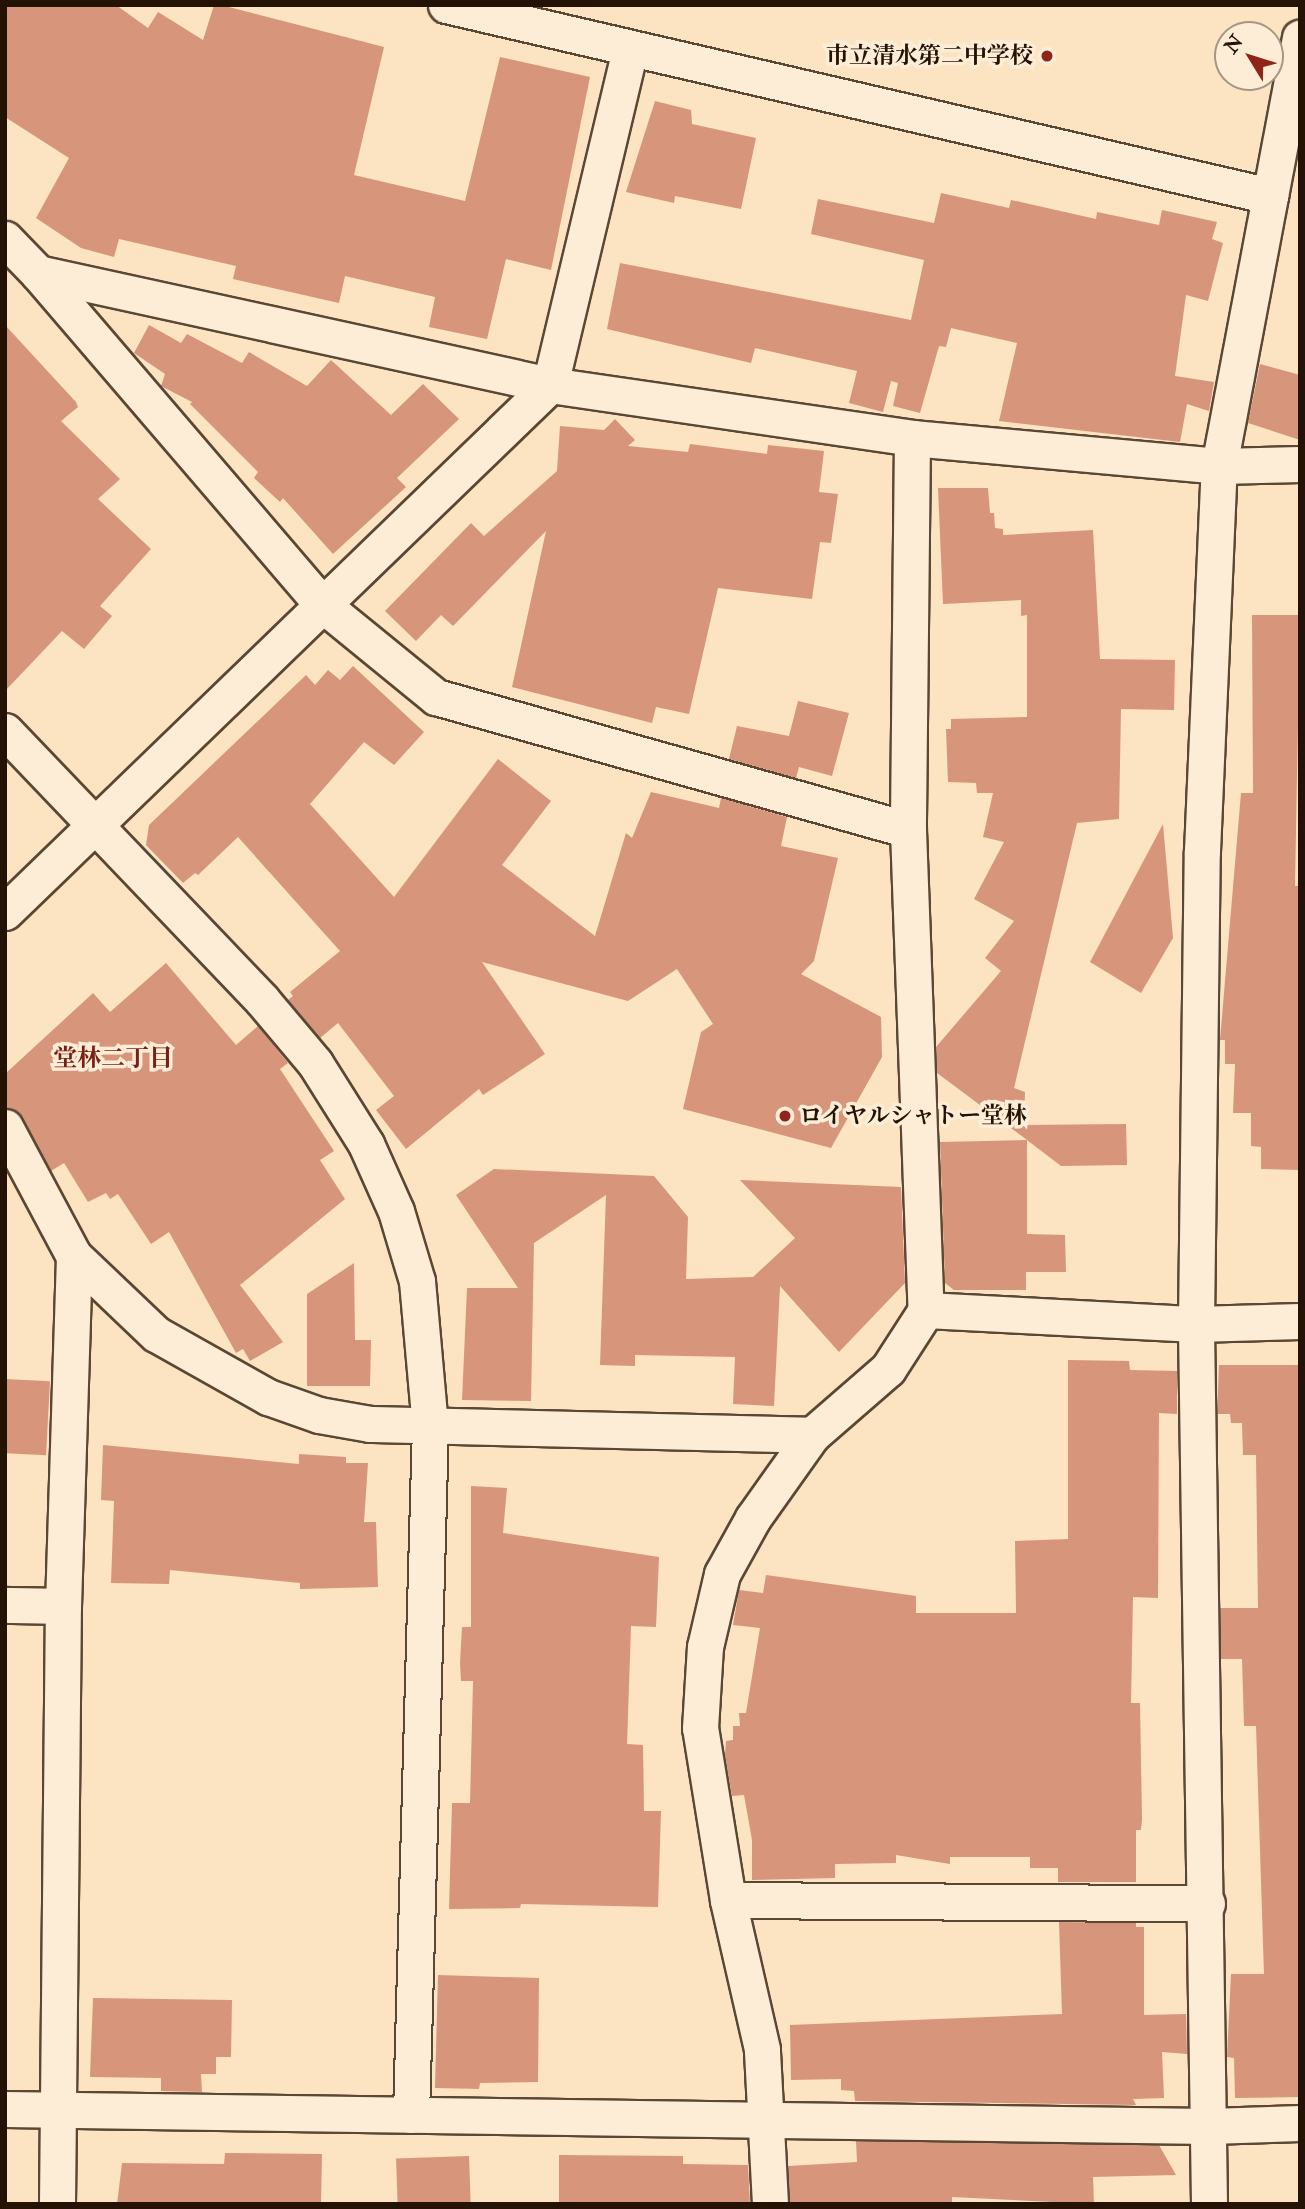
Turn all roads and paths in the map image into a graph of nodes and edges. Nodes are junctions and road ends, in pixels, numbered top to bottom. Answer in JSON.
{"nodes":[{"id":1,"x":446,"y":5,"type":"edge"},
{"id":2,"x":1300,"y":38,"type":"edge"},
{"id":3,"x":630,"y":48,"type":"junction"},
{"id":4,"x":1270,"y":197,"type":"junction"},
{"id":5,"x":5,"y":239,"type":"edge"},
{"id":6,"x":38,"y":273,"type":"junction"},
{"id":7,"x":550,"y":385,"type":"junction"},
{"id":8,"x":912,"y":438,"type":"junction"},
{"id":9,"x":1300,"y":464,"type":"edge"},
{"id":10,"x":1219,"y":466,"type":"junction"},
{"id":11,"x":323,"y":605,"type":"junction"},
{"id":12,"x":5,"y":732,"type":"edge"},
{"id":13,"x":96,"y":825,"type":"junction"},
{"id":14,"x":908,"y":830,"type":"junction"},
{"id":15,"x":5,"y":912,"type":"edge"},
{"id":16,"x":5,"y":1127,"type":"edge"},
{"id":17,"x":74,"y":1256,"type":"junction"},
{"id":18,"x":926,"y":1310,"type":"junction"},
{"id":19,"x":1300,"y":1321,"type":"edge"},
{"id":20,"x":1196,"y":1324,"type":"junction"},
{"id":21,"x":430,"y":1426,"type":"junction"},
{"id":22,"x":811,"y":1435,"type":"junction"},
{"id":23,"x":5,"y":1605,"type":"edge"},
{"id":24,"x":64,"y":1606,"type":"junction"},
{"id":25,"x":728,"y":1900,"type":"junction"},
{"id":26,"x":1207,"y":1903,"type":"junction"},
{"id":27,"x":5,"y":2109,"type":"edge"},
{"id":28,"x":57,"y":2110,"type":"junction"},
{"id":29,"x":411,"y":2115,"type":"junction"},
{"id":30,"x":766,"y":2120,"type":"junction"},
{"id":31,"x":1300,"y":2123,"type":"edge"},
{"id":32,"x":1210,"y":2126,"type":"junction"},
{"id":33,"x":57,"y":2204,"type":"edge"},
{"id":34,"x":770,"y":2204,"type":"edge"},
{"id":35,"x":1209,"y":2204,"type":"edge"}],
"edges":[{"from":1,"to":3,"type":"street"},
{"from":2,"to":4,"type":"street"},
{"from":3,"to":4,"type":"street"},
{"from":3,"to":7,"type":"street"},
{"from":4,"to":10,"type":"street"},
{"from":5,"to":6,"type":"street"},
{"from":6,"to":7,"type":"street"},
{"from":6,"to":11,"type":"street"},
{"from":7,"to":8,"type":"street"},
{"from":7,"to":11,"type":"street"},
{"from":8,"to":10,"type":"street"},
{"from":8,"to":14,"type":"street"},
{"from":9,"to":10,"type":"street"},
{"from":10,"to":20,"type":"street"},
{"from":11,"to":13,"type":"street"},
{"from":11,"to":14,"type":"street"},
{"from":12,"to":13,"type":"street"},
{"from":13,"to":15,"type":"street"},
{"from":13,"to":21,"type":"street"},
{"from":14,"to":18,"type":"street"},
{"from":16,"to":17,"type":"street"},
{"from":17,"to":21,"type":"street"},
{"from":17,"to":24,"type":"street"},
{"from":18,"to":20,"type":"street"},
{"from":18,"to":22,"type":"street"},
{"from":19,"to":20,"type":"street"},
{"from":20,"to":26,"type":"street"},
{"from":21,"to":22,"type":"street"},
{"from":21,"to":29,"type":"street"},
{"from":22,"to":25,"type":"street"},
{"from":23,"to":24,"type":"street"},
{"from":24,"to":28,"type":"street"},
{"from":25,"to":26,"type":"street"},
{"from":25,"to":30,"type":"street"},
{"from":26,"to":32,"type":"street"},
{"from":27,"to":28,"type":"street"},
{"from":28,"to":29,"type":"street"},
{"from":28,"to":33,"type":"street"},
{"from":29,"to":30,"type":"street"},
{"from":30,"to":32,"type":"street"},
{"from":30,"to":34,"type":"street"},
{"from":31,"to":32,"type":"street"},
{"from":32,"to":35,"type":"street"}]}
